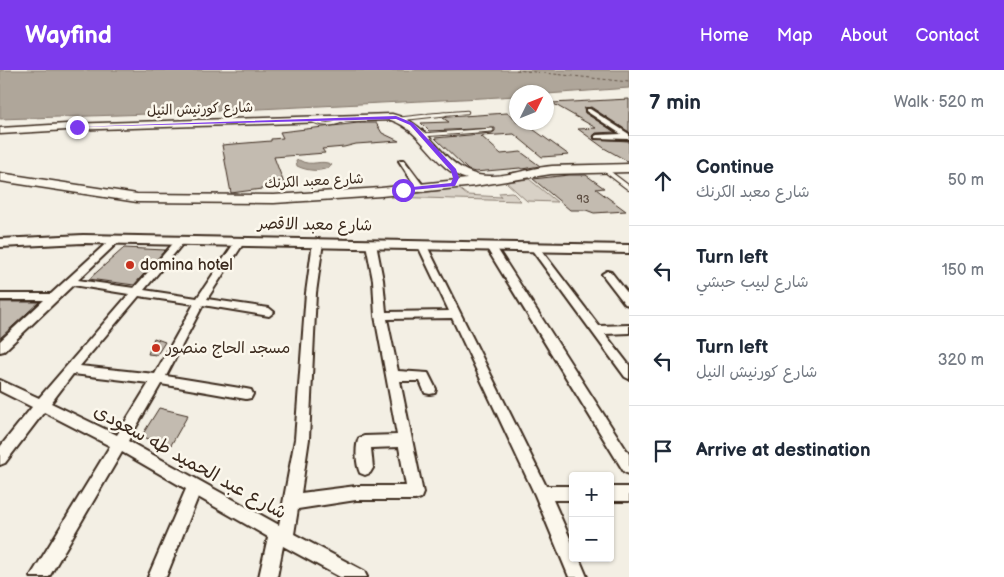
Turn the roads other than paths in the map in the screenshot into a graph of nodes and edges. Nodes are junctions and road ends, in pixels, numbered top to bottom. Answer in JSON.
{"nodes":[{"id":1,"x":588,"y":110,"type":"dead end"},
{"id":2,"x":467,"y":112,"type":"dead end"},
{"id":3,"x":400,"y":119,"type":"junction"},
{"id":4,"x":492,"y":130,"type":"dead end"},
{"id":5,"x":0,"y":131,"type":"edge"},
{"id":6,"x":422,"y":135,"type":"junction"},
{"id":7,"x":629,"y":136,"type":"edge"},
{"id":8,"x":597,"y":137,"type":"dead end"},
{"id":9,"x":402,"y":161,"type":"dead end"},
{"id":10,"x":603,"y":168,"type":"junction"},
{"id":11,"x":629,"y":168,"type":"edge"},
{"id":12,"x":454,"y":170,"type":"junction"},
{"id":13,"x":0,"y":177,"type":"edge"},
{"id":14,"x":491,"y":178,"type":"junction"},
{"id":15,"x":453,"y":184,"type":"junction"},
{"id":16,"x":421,"y":188,"type":"junction"},
{"id":17,"x":629,"y":188,"type":"edge"},
{"id":18,"x":116,"y":240,"type":"junction"},
{"id":19,"x":181,"y":240,"type":"junction"},
{"id":20,"x":0,"y":241,"type":"edge"},
{"id":21,"x":240,"y":241,"type":"junction"},
{"id":22,"x":318,"y":242,"type":"junction"},
{"id":23,"x":371,"y":244,"type":"junction"},
{"id":24,"x":423,"y":246,"type":"junction"},
{"id":25,"x":491,"y":247,"type":"junction"},
{"id":26,"x":534,"y":248,"type":"junction"},
{"id":27,"x":629,"y":249,"type":"edge"},
{"id":28,"x":607,"y":274,"type":"dead end"},
{"id":29,"x":71,"y":282,"type":"junction"},
{"id":30,"x":135,"y":292,"type":"junction"},
{"id":31,"x":0,"y":297,"type":"edge"},
{"id":32,"x":54,"y":297,"type":"junction"},
{"id":33,"x":200,"y":302,"type":"junction"},
{"id":34,"x":629,"y":302,"type":"edge"},
{"id":35,"x":269,"y":312,"type":"dead end"},
{"id":36,"x":456,"y":314,"type":"junction"},
{"id":37,"x":381,"y":316,"type":"junction"},
{"id":38,"x":597,"y":330,"type":"junction"},
{"id":39,"x":628,"y":331,"type":"edge"},
{"id":40,"x":0,"y":348,"type":"edge"},
{"id":41,"x":70,"y":369,"type":"junction"},
{"id":42,"x":629,"y":374,"type":"edge"},
{"id":43,"x":393,"y":376,"type":"junction"},
{"id":44,"x":158,"y":379,"type":"junction"},
{"id":45,"x":0,"y":385,"type":"edge"},
{"id":46,"x":430,"y":389,"type":"dead end"},
{"id":47,"x":246,"y":394,"type":"dead end"},
{"id":48,"x":42,"y":405,"type":"junction"},
{"id":49,"x":405,"y":441,"type":"junction"},
{"id":50,"x":119,"y":443,"type":"junction"},
{"id":51,"x":0,"y":458,"type":"edge"},
{"id":52,"x":629,"y":467,"type":"edge"},
{"id":53,"x":365,"y":468,"type":"dead end"},
{"id":54,"x":196,"y":486,"type":"junction"},
{"id":55,"x":542,"y":493,"type":"junction"},
{"id":56,"x":569,"y":493,"type":"edge"},
{"id":57,"x":614,"y":494,"type":"edge"},
{"id":58,"x":629,"y":494,"type":"edge"},
{"id":59,"x":292,"y":502,"type":"junction"},
{"id":60,"x":281,"y":536,"type":"junction"},
{"id":61,"x":39,"y":577,"type":"edge"},
{"id":62,"x":158,"y":577,"type":"edge"},
{"id":63,"x":268,"y":577,"type":"edge"},
{"id":64,"x":358,"y":577,"type":"edge"},
{"id":65,"x":578,"y":577,"type":"edge"}],
"edges":[{"from":1,"to":7,"type":"street"},
{"from":2,"to":3,"type":"lane"},
{"from":3,"to":5,"type":"main road","name":"شارع كورنيش النيل"},
{"from":3,"to":6,"type":"main road"},
{"from":4,"to":6,"type":"lane"},
{"from":6,"to":12,"type":"main road"},
{"from":7,"to":8,"type":"street"},
{"from":9,"to":16,"type":"street"},
{"from":10,"to":11,"type":"main road","name":"شارع معبد الكرنك"},
{"from":10,"to":14,"type":"main road","name":"شارع معبد الكرنك"},
{"from":10,"to":17,"type":"lane"},
{"from":12,"to":14,"type":"main road"},
{"from":12,"to":15,"type":"main road"},
{"from":13,"to":16,"type":"main road","name":"شارع معبد الكرنك"},
{"from":14,"to":15,"type":"main road","name":"شارع معبد الكرنك"},
{"from":15,"to":16,"type":"main road","name":"شارع معبد الكرنك"},
{"from":18,"to":19,"type":"main road","name":"شارع معبد الاقصر"},
{"from":18,"to":20,"type":"main road","name":"شارع معبد الاقصر"},
{"from":18,"to":29,"type":"street"},
{"from":19,"to":21,"type":"main road","name":"شارع معبد الاقصر"},
{"from":19,"to":30,"type":"street"},
{"from":21,"to":22,"type":"main road","name":"شارع معبد الاقصر"},
{"from":21,"to":33,"type":"street"},
{"from":22,"to":23,"type":"main road","name":"شارع معبد الاقصر"},
{"from":22,"to":59,"type":"street"},
{"from":23,"to":24,"type":"main road","name":"شارع معبد الاقصر"},
{"from":23,"to":37,"type":"street"},
{"from":24,"to":25,"type":"main road","name":"شارع معبد الاقصر"},
{"from":24,"to":36,"type":"street"},
{"from":25,"to":26,"type":"main road","name":"شارع معبد الاقصر"},
{"from":25,"to":52,"type":"street"},
{"from":26,"to":27,"type":"main road","name":"شارع معبد الاقصر"},
{"from":26,"to":38,"type":"street"},
{"from":28,"to":34,"type":"street"},
{"from":29,"to":30,"type":"street"},
{"from":29,"to":32,"type":"street"},
{"from":30,"to":33,"type":"street"},
{"from":30,"to":41,"type":"street"},
{"from":31,"to":32,"type":"street"},
{"from":32,"to":40,"type":"street"},
{"from":33,"to":35,"type":"street"},
{"from":33,"to":44,"type":"street"},
{"from":36,"to":37,"type":"street"},
{"from":36,"to":55,"type":"street"},
{"from":37,"to":43,"type":"street"},
{"from":38,"to":39,"type":"street"},
{"from":38,"to":42,"type":"street"},
{"from":41,"to":44,"type":"street"},
{"from":41,"to":48,"type":"street"},
{"from":43,"to":46,"type":"street"},
{"from":43,"to":49,"type":"street"},
{"from":44,"to":47,"type":"street"},
{"from":44,"to":50,"type":"street"},
{"from":45,"to":48,"type":"street","name":"شارع عبد الحميد طه سعودى"},
{"from":48,"to":50,"type":"street","name":"شارع عبد الحميد طه سعودى"},
{"from":48,"to":51,"type":"street"},
{"from":49,"to":53,"type":"street"},
{"from":49,"to":59,"type":"street"},
{"from":50,"to":54,"type":"street","name":"شارع عبد الحميد طه سعودى"},
{"from":50,"to":61,"type":"street"},
{"from":54,"to":60,"type":"street","name":"شارع عبد الحميد طه سعودى"},
{"from":54,"to":62,"type":"street"},
{"from":55,"to":56,"type":"street"},
{"from":55,"to":65,"type":"street"},
{"from":57,"to":58,"type":"street"},
{"from":59,"to":60,"type":"street"},
{"from":60,"to":63,"type":"street"},
{"from":60,"to":64,"type":"street","name":"شارع عبد الحميد طه سعودى"}]}
